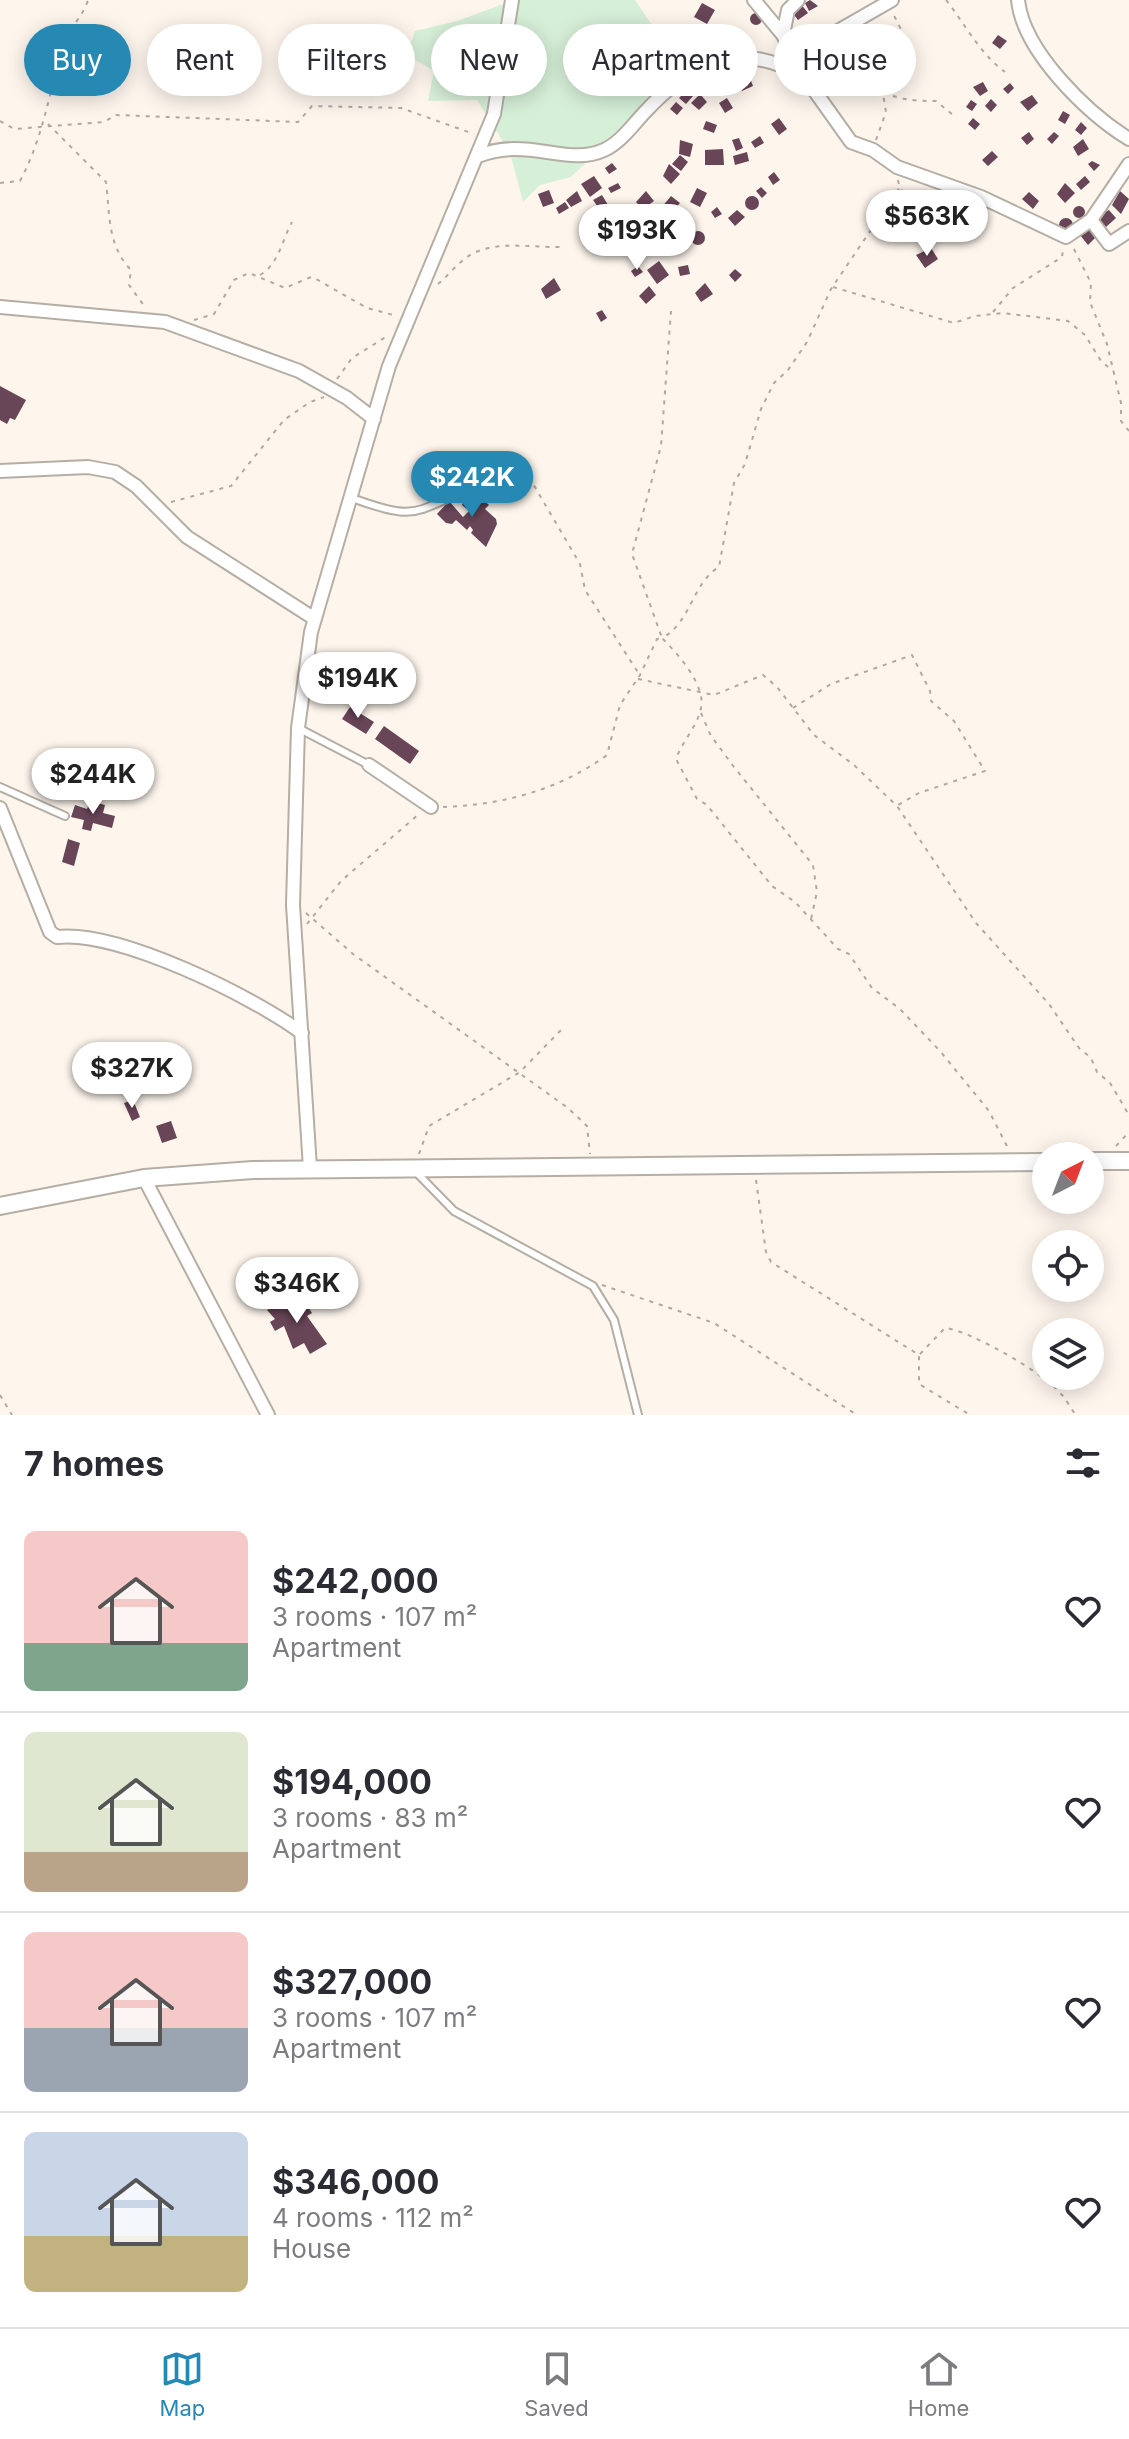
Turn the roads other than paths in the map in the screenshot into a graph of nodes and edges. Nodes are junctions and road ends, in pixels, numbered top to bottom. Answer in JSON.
{"nodes":[{"id":1,"x":512,"y":0,"type":"edge"},
{"id":2,"x":754,"y":0,"type":"edge"},
{"id":3,"x":798,"y":0,"type":"edge"},
{"id":4,"x":1018,"y":0,"type":"edge"},
{"id":5,"x":889,"y":1,"type":"edge"},
{"id":6,"x":774,"y":24,"type":"edge"},
{"id":7,"x":785,"y":24,"type":"edge"},
{"id":8,"x":850,"y":24,"type":"edge"},
{"id":9,"x":774,"y":65,"type":"edge"},
{"id":10,"x":818,"y":96,"type":"edge"},
{"id":11,"x":1129,"y":139,"type":"edge"},
{"id":12,"x":478,"y":156,"type":"junction"},
{"id":13,"x":1129,"y":164,"type":"edge"},
{"id":14,"x":1091,"y":220,"type":"junction"},
{"id":15,"x":1129,"y":231,"type":"edge"},
{"id":16,"x":0,"y":307,"type":"edge"},
{"id":17,"x":374,"y":419,"type":"junction"},
{"id":18,"x":0,"y":471,"type":"edge"},
{"id":19,"x":476,"y":487,"type":"dead end"},
{"id":20,"x":352,"y":498,"type":"junction"},
{"id":21,"x":315,"y":619,"type":"junction"},
{"id":22,"x":298,"y":728,"type":"junction"},
{"id":23,"x":369,"y":765,"type":"joint"},
{"id":24,"x":0,"y":787,"type":"edge"},
{"id":25,"x":431,"y":807,"type":"road end"},
{"id":26,"x":0,"y":808,"type":"edge"},
{"id":27,"x":65,"y":816,"type":"dead end"},
{"id":28,"x":302,"y":1033,"type":"junction"},
{"id":29,"x":1104,"y":1161,"type":"edge"},
{"id":30,"x":1129,"y":1161,"type":"edge"},
{"id":31,"x":1032,"y":1162,"type":"edge"},
{"id":32,"x":310,"y":1168,"type":"junction"},
{"id":33,"x":413,"y":1169,"type":"junction"},
{"id":34,"x":144,"y":1178,"type":"junction"},
{"id":35,"x":0,"y":1206,"type":"edge"},
{"id":36,"x":268,"y":1415,"type":"edge"},
{"id":37,"x":638,"y":1415,"type":"edge"}],
"edges":[{"from":1,"to":12,"type":"street"},
{"from":2,"to":6,"type":"street"},
{"from":3,"to":7,"type":"street"},
{"from":4,"to":11,"type":"street"},
{"from":5,"to":8,"type":"street"},
{"from":9,"to":12,"type":"street"},
{"from":10,"to":14,"type":"street"},
{"from":12,"to":17,"type":"street"},
{"from":13,"to":14,"type":"street"},
{"from":14,"to":15,"type":"street"},
{"from":16,"to":17,"type":"street"},
{"from":17,"to":20,"type":"street"},
{"from":18,"to":21,"type":"street"},
{"from":19,"to":20,"type":"lane"},
{"from":20,"to":21,"type":"street"},
{"from":21,"to":22,"type":"street"},
{"from":22,"to":23,"type":"lane"},
{"from":22,"to":28,"type":"street"},
{"from":23,"to":25,"type":"street"},
{"from":24,"to":27,"type":"lane"},
{"from":26,"to":28,"type":"street"},
{"from":28,"to":32,"type":"street"},
{"from":29,"to":30,"type":"street"},
{"from":31,"to":33,"type":"street"},
{"from":32,"to":33,"type":"street"},
{"from":32,"to":34,"type":"street"},
{"from":33,"to":37,"type":"lane"},
{"from":34,"to":35,"type":"street"},
{"from":34,"to":36,"type":"street"}]}
